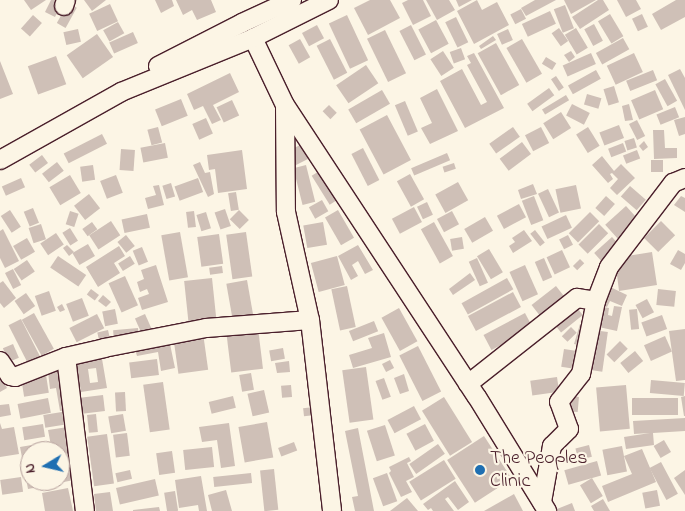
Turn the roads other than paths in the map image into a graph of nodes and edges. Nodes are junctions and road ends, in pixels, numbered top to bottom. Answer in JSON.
{"nodes":[{"id":1,"x":292,"y":0,"type":"edge"},
{"id":2,"x":328,"y":0,"type":"edge"},
{"id":3,"x":253,"y":38,"type":"junction"},
{"id":4,"x":285,"y":106,"type":"junction"},
{"id":5,"x":0,"y":147,"type":"edge"},
{"id":6,"x":0,"y":160,"type":"edge"},
{"id":7,"x":685,"y":178,"type":"edge"},
{"id":8,"x":596,"y":301,"type":"junction"},
{"id":9,"x":310,"y":320,"type":"junction"},
{"id":10,"x":66,"y":357,"type":"junction"},
{"id":11,"x":0,"y":361,"type":"edge"},
{"id":12,"x":468,"y":384,"type":"junction"},
{"id":13,"x":544,"y":507,"type":"edge"},
{"id":14,"x":84,"y":511,"type":"edge"},
{"id":15,"x":332,"y":511,"type":"edge"}],
"edges":[{"from":1,"to":5,"type":"street"},
{"from":2,"to":3,"type":"street"},
{"from":3,"to":4,"type":"street"},
{"from":3,"to":6,"type":"street"},
{"from":4,"to":9,"type":"street"},
{"from":4,"to":12,"type":"street"},
{"from":7,"to":8,"type":"street"},
{"from":8,"to":12,"type":"street"},
{"from":8,"to":13,"type":"street"},
{"from":9,"to":10,"type":"street"},
{"from":9,"to":15,"type":"street"},
{"from":10,"to":11,"type":"street"},
{"from":10,"to":14,"type":"street"},
{"from":12,"to":13,"type":"street"}]}
